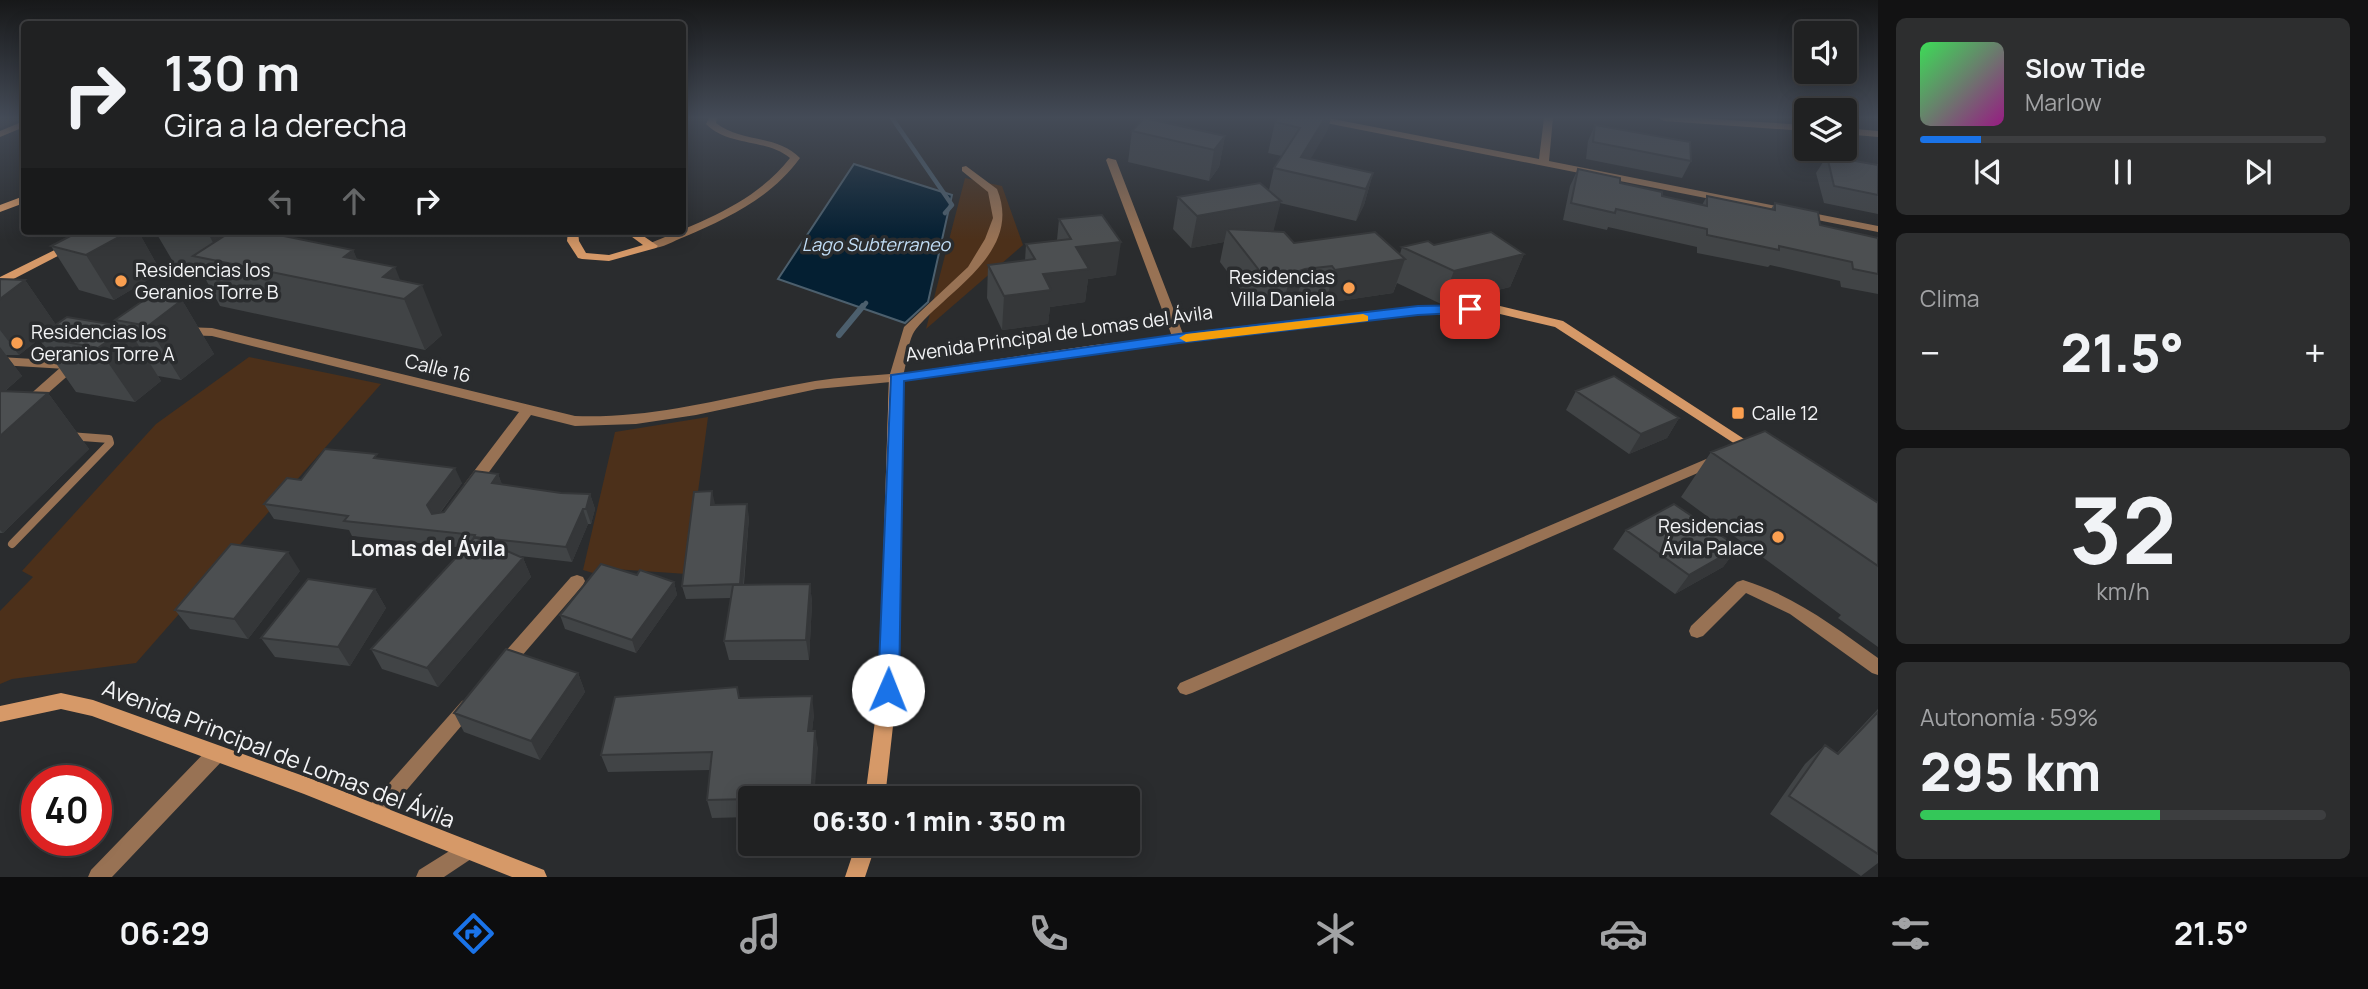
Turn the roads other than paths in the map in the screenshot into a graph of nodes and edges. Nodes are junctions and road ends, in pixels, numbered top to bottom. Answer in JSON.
{"nodes":[{"id":1,"x":793,"y":159,"type":"edge"},
{"id":2,"x":1528,"y":159,"type":"edge"},
{"id":3,"x":1544,"y":159,"type":"edge"},
{"id":4,"x":1111,"y":160,"type":"dead end"},
{"id":5,"x":1544,"y":162,"type":"junction"},
{"id":6,"x":966,"y":169,"type":"dead end"},
{"id":7,"x":21,"y":200,"type":"edge"},
{"id":8,"x":0,"y":209,"type":"edge"},
{"id":9,"x":1878,"y":229,"type":"edge"},
{"id":10,"x":686,"y":230,"type":"edge"},
{"id":11,"x":92,"y":235,"type":"edge"},
{"id":12,"x":573,"y":235,"type":"edge"},
{"id":13,"x":635,"y":235,"type":"edge"},
{"id":14,"x":675,"y":235,"type":"edge"},
{"id":15,"x":652,"y":246,"type":"junction"},
{"id":16,"x":0,"y":282,"type":"edge"},
{"id":17,"x":173,"y":331,"type":"dead end"},
{"id":18,"x":1179,"y":339,"type":"junction"},
{"id":19,"x":91,"y":353,"type":"edge"},
{"id":20,"x":0,"y":361,"type":"edge"},
{"id":21,"x":72,"y":365,"type":"junction"},
{"id":22,"x":896,"y":378,"type":"junction"},
{"id":23,"x":528,"y":409,"type":"junction"},
{"id":24,"x":3,"y":432,"type":"edge"},
{"id":25,"x":56,"y":436,"type":"dead end"},
{"id":26,"x":1748,"y":446,"type":"junction"},
{"id":27,"x":1771,"y":461,"type":"edge"},
{"id":28,"x":461,"y":499,"type":"edge"},
{"id":29,"x":12,"y":544,"type":"dead end"},
{"id":30,"x":577,"y":581,"type":"dead end"},
{"id":31,"x":1697,"y":631,"type":"dead end"},
{"id":32,"x":1878,"y":668,"type":"edge"},
{"id":33,"x":1185,"y":688,"type":"dead end"},
{"id":34,"x":0,"y":714,"type":"edge"},
{"id":35,"x":216,"y":754,"type":"junction"},
{"id":36,"x":876,"y":786,"type":"edge"},
{"id":37,"x":374,"y":813,"type":"junction"},
{"id":38,"x":467,"y":850,"type":"junction"},
{"id":39,"x":862,"y":856,"type":"edge"},
{"id":40,"x":98,"y":877,"type":"edge"},
{"id":41,"x":426,"y":877,"type":"edge"},
{"id":42,"x":537,"y":877,"type":"edge"},
{"id":43,"x":855,"y":877,"type":"edge"}],
"edges":[{"from":1,"to":10,"type":"street"},
{"from":2,"to":5,"type":"street"},
{"from":3,"to":5,"type":"street"},
{"from":4,"to":18,"type":"street"},
{"from":5,"to":9,"type":"street"},
{"from":6,"to":22,"type":"street"},
{"from":7,"to":8,"type":"street"},
{"from":11,"to":16,"type":"street"},
{"from":12,"to":15,"type":"street"},
{"from":13,"to":15,"type":"street"},
{"from":14,"to":15,"type":"street"},
{"from":17,"to":23,"type":"street","name":"Calle 16"},
{"from":18,"to":22,"type":"street","name":"Avenida Principal de Lomas del Ávila"},
{"from":18,"to":26,"type":"street","name":"Avenida Principal de Lomas del Ávila"},
{"from":19,"to":21,"type":"street"},
{"from":20,"to":21,"type":"lane"},
{"from":21,"to":24,"type":"street"},
{"from":22,"to":23,"type":"street","name":"Calle 16"},
{"from":22,"to":36,"type":"street","name":"Avenida Principal de Lomas del Ávila"},
{"from":23,"to":28,"type":"street"},
{"from":25,"to":29,"type":"lane"},
{"from":26,"to":27,"type":"street","name":"Avenida Principal de Lomas del Ávila"},
{"from":26,"to":33,"type":"street"},
{"from":30,"to":37,"type":"street"},
{"from":31,"to":32,"type":"street"},
{"from":34,"to":35,"type":"street","name":"Avenida Principal de Lomas del Ávila"},
{"from":35,"to":37,"type":"street","name":"Avenida Principal de Lomas del Ávila"},
{"from":35,"to":40,"type":"street"},
{"from":37,"to":38,"type":"street","name":"Avenida Principal de Lomas del Ávila"},
{"from":38,"to":41,"type":"street"},
{"from":38,"to":42,"type":"street","name":"Avenida Principal de Lomas del Ávila"},
{"from":39,"to":43,"type":"street"}]}
